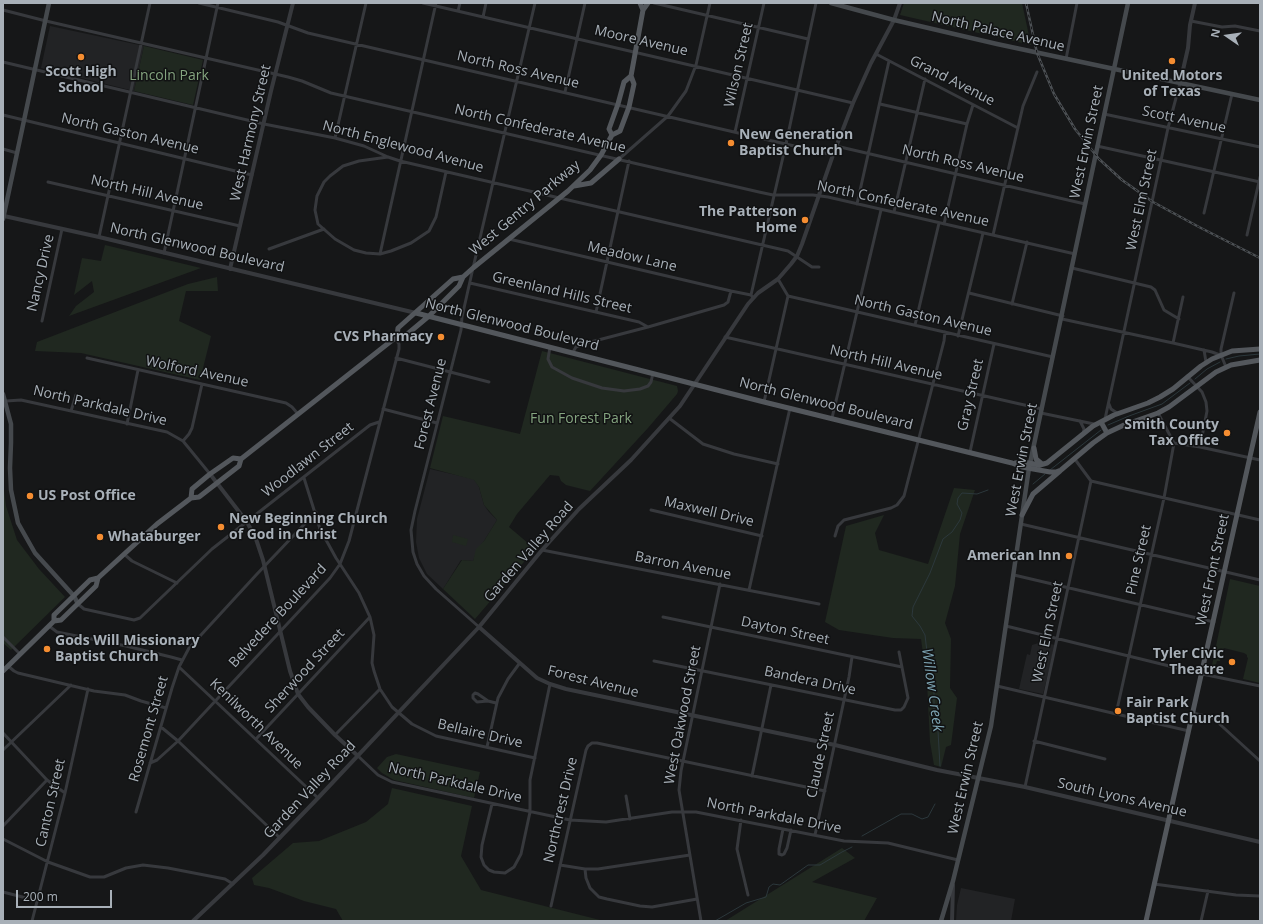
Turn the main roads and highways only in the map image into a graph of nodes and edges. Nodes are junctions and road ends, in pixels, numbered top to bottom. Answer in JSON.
{"nodes":[{"id":1,"x":49,"y":3,"type":"edge"},
{"id":2,"x":640,"y":3,"type":"edge"},
{"id":3,"x":648,"y":3,"type":"edge"},
{"id":4,"x":830,"y":3,"type":"edge"},
{"id":5,"x":1128,"y":3,"type":"edge"},
{"id":6,"x":642,"y":10,"type":"junction"},
{"id":7,"x":1114,"y":69,"type":"junction"},
{"id":8,"x":631,"y":76,"type":"junction"},
{"id":9,"x":1260,"y":100,"type":"edge"},
{"id":10,"x":612,"y":135,"type":"junction"},
{"id":11,"x":619,"y":159,"type":"road end"},
{"id":12,"x":573,"y":187,"type":"junction"},
{"id":13,"x":3,"y":217,"type":"edge"},
{"id":14,"x":463,"y":277,"type":"junction"},
{"id":15,"x":416,"y":313,"type":"junction"},
{"id":16,"x":429,"y":316,"type":"junction"},
{"id":17,"x":396,"y":337,"type":"junction"},
{"id":18,"x":1260,"y":348,"type":"edge"},
{"id":19,"x":1258,"y":361,"type":"edge"},
{"id":20,"x":3,"y":394,"type":"edge"},
{"id":21,"x":1260,"y":412,"type":"edge"},
{"id":22,"x":1101,"y":422,"type":"junction"},
{"id":23,"x":1107,"y":433,"type":"junction"},
{"id":24,"x":1034,"y":448,"type":"junction"},
{"id":25,"x":241,"y":459,"type":"junction"},
{"id":26,"x":1043,"y":464,"type":"junction"},
{"id":27,"x":1030,"y":466,"type":"junction"},
{"id":28,"x":1061,"y":470,"type":"junction"},
{"id":29,"x":191,"y":498,"type":"junction"},
{"id":30,"x":1022,"y":515,"type":"junction"},
{"id":31,"x":98,"y":578,"type":"junction"},
{"id":32,"x":74,"y":596,"type":"junction"},
{"id":33,"x":78,"y":604,"type":"junction"},
{"id":34,"x":54,"y":621,"type":"junction"},
{"id":35,"x":3,"y":671,"type":"edge"},
{"id":36,"x":941,"y":921,"type":"edge"},
{"id":37,"x":1146,"y":921,"type":"edge"}],
"edges":[{"from":1,"to":13,"type":"main road"},
{"from":2,"to":6,"type":"main road","name":"West Gentry Parkway"},
{"from":3,"to":6,"type":"main road"},
{"from":4,"to":7,"type":"main road","name":"North Palace Avenue"},
{"from":5,"to":7,"type":"main road","name":"West Erwin Street"},
{"from":6,"to":8,"type":"main road","name":"West Gentry Parkway"},
{"from":7,"to":9,"type":"main road","name":"North Palace Avenue"},
{"from":7,"to":24,"type":"main road","name":"West Erwin Street"},
{"from":8,"to":10,"type":"main road","name":"West Gentry Parkway"},
{"from":8,"to":10,"type":"main road","name":"West Gentry Parkway"},
{"from":10,"to":12,"type":"main road","name":"West Gentry Parkway"},
{"from":11,"to":12,"type":"main road"},
{"from":12,"to":14,"type":"main road","name":"West Gentry Parkway"},
{"from":14,"to":15,"type":"main road","name":"West Gentry Parkway"},
{"from":14,"to":16,"type":"main road","name":"West Gentry Parkway"},
{"from":15,"to":16,"type":"main road","name":"North Glenwood Boulevard"},
{"from":15,"to":17,"type":"main road","name":"West Gentry Parkway"},
{"from":16,"to":17,"type":"main road","name":"West Gentry Parkway"},
{"from":16,"to":27,"type":"main road","name":"North Glenwood Boulevard"},
{"from":17,"to":25,"type":"main road","name":"West Gentry Parkway"},
{"from":18,"to":22,"type":"main road"},
{"from":19,"to":23,"type":"main road"},
{"from":20,"to":32,"type":"main road"},
{"from":21,"to":37,"type":"main road","name":"West Front Street"},
{"from":22,"to":23,"type":"main road"},
{"from":22,"to":26,"type":"main road"},
{"from":23,"to":28,"type":"main road"},
{"from":24,"to":26,"type":"main road"},
{"from":24,"to":27,"type":"main road","name":"West Erwin Street"},
{"from":25,"to":29,"type":"main road","name":"West Gentry Parkway"},
{"from":25,"to":29,"type":"main road","name":"West Gentry Parkway"},
{"from":26,"to":27,"type":"main road"},
{"from":27,"to":28,"type":"main road"},
{"from":27,"to":30,"type":"main road","name":"West Erwin Street"},
{"from":28,"to":30,"type":"main road"},
{"from":29,"to":31,"type":"main road","name":"West Gentry Parkway"},
{"from":30,"to":36,"type":"main road","name":"West Erwin Street"},
{"from":31,"to":32,"type":"main road","name":"West Gentry Parkway"},
{"from":31,"to":33,"type":"main road","name":"West Gentry Parkway"},
{"from":32,"to":33,"type":"main road"},
{"from":32,"to":34,"type":"main road","name":"West Gentry Parkway"},
{"from":33,"to":34,"type":"main road","name":"West Gentry Parkway"},
{"from":34,"to":35,"type":"main road","name":"West Gentry Parkway"}]}
